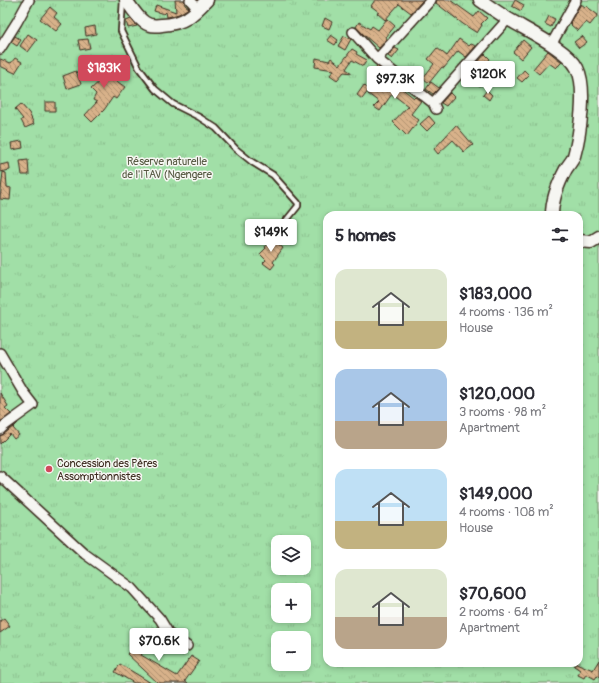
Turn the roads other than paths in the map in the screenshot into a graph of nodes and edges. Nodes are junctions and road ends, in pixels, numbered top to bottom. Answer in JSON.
{"nodes":[{"id":1,"x":29,"y":0,"type":"edge"},
{"id":2,"x":122,"y":0,"type":"edge"},
{"id":3,"x":126,"y":0,"type":"edge"},
{"id":4,"x":190,"y":0,"type":"edge"},
{"id":5,"x":207,"y":0,"type":"edge"},
{"id":6,"x":431,"y":0,"type":"edge"},
{"id":7,"x":480,"y":0,"type":"edge"},
{"id":8,"x":576,"y":0,"type":"edge"},
{"id":9,"x":198,"y":9,"type":"junction"},
{"id":10,"x":508,"y":19,"type":"junction"},
{"id":11,"x":353,"y":32,"type":"dead end"},
{"id":12,"x":551,"y":45,"type":"junction"},
{"id":13,"x":0,"y":49,"type":"edge"},
{"id":14,"x":377,"y":59,"type":"junction"},
{"id":15,"x":552,"y":211,"type":"edge"},
{"id":16,"x":281,"y":227,"type":"dead end"},
{"id":17,"x":599,"y":237,"type":"edge"},
{"id":18,"x":583,"y":241,"type":"edge"},
{"id":19,"x":0,"y":353,"type":"edge"},
{"id":20,"x":0,"y":430,"type":"edge"},
{"id":21,"x":0,"y":476,"type":"edge"},
{"id":22,"x":187,"y":646,"type":"dead end"}],
"edges":[{"from":1,"to":13,"type":"street"},
{"from":2,"to":16,"type":"lane"},
{"from":3,"to":9,"type":"street"},
{"from":4,"to":9,"type":"street"},
{"from":5,"to":9,"type":"street"},
{"from":6,"to":14,"type":"street"},
{"from":7,"to":10,"type":"street"},
{"from":8,"to":12,"type":"street"},
{"from":10,"to":12,"type":"street"},
{"from":10,"to":14,"type":"street"},
{"from":11,"to":14,"type":"street"},
{"from":12,"to":15,"type":"street"},
{"from":17,"to":18,"type":"street"},
{"from":19,"to":20,"type":"street"},
{"from":21,"to":22,"type":"street"}]}
